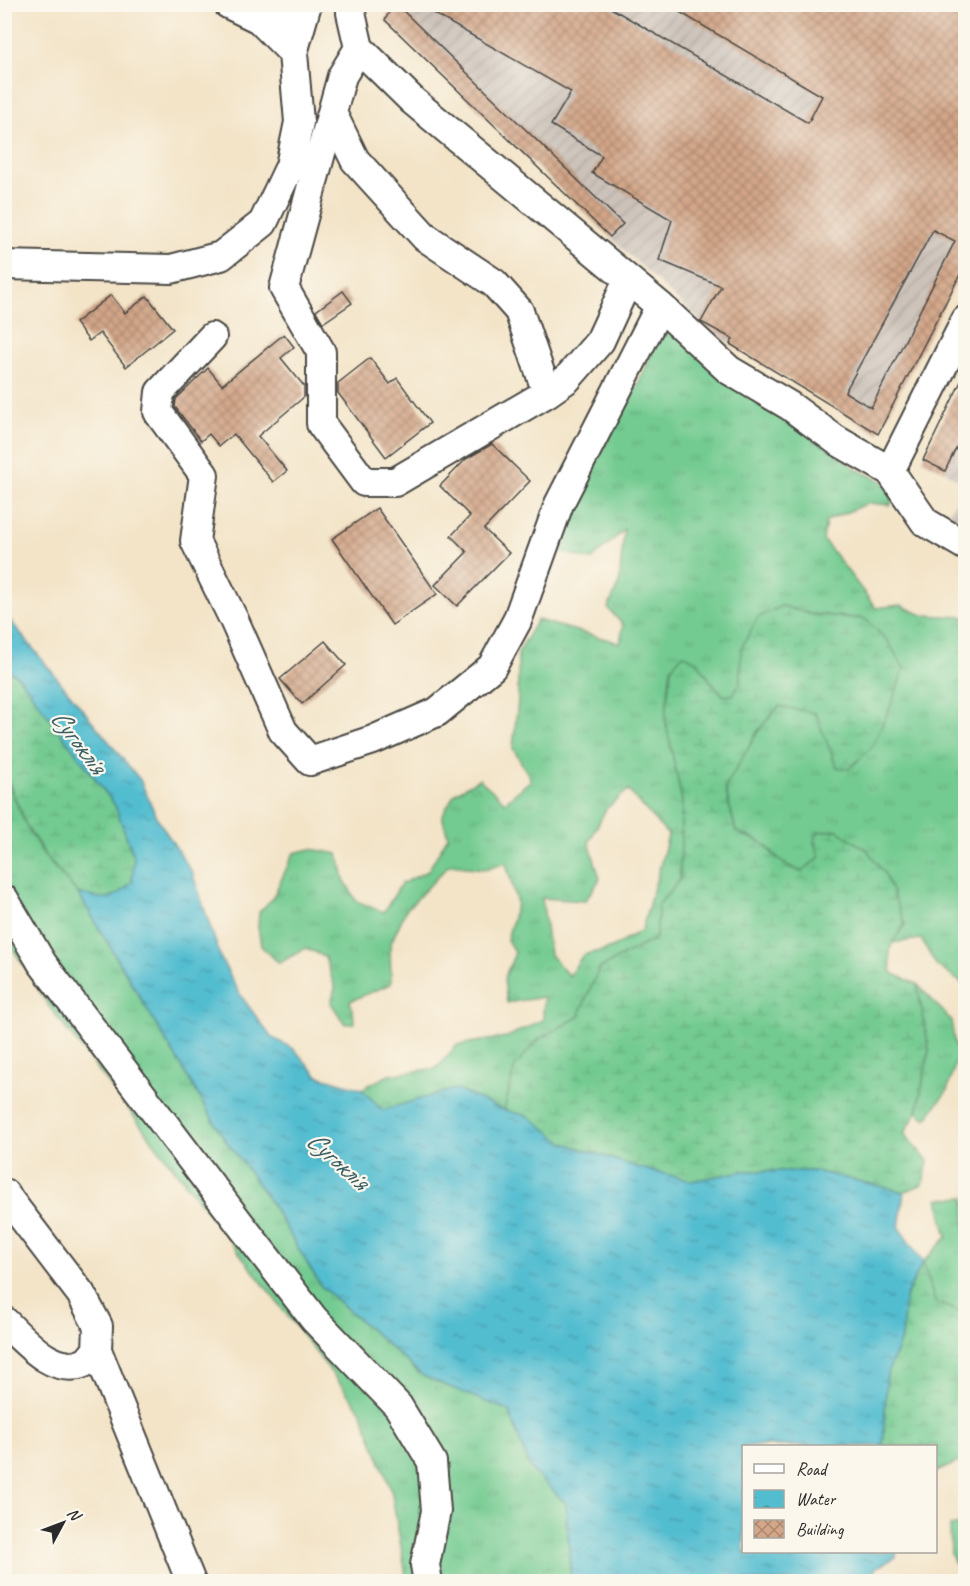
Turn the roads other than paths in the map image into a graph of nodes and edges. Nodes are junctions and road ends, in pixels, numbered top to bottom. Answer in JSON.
{"nodes":[{"id":1,"x":228,"y":4,"type":"edge"},
{"id":2,"x":280,"y":4,"type":"edge"},
{"id":3,"x":307,"y":4,"type":"edge"},
{"id":4,"x":351,"y":4,"type":"edge"},
{"id":5,"x":359,"y":48,"type":"junction"},
{"id":6,"x":293,"y":53,"type":"junction"},
{"id":7,"x":332,"y":113,"type":"junction"},
{"id":8,"x":4,"y":265,"type":"edge"},
{"id":9,"x":628,"y":280,"type":"junction"},
{"id":10,"x":660,"y":306,"type":"junction"},
{"id":11,"x":966,"y":320,"type":"edge"},
{"id":12,"x":212,"y":337,"type":"dead end"},
{"id":13,"x":547,"y":393,"type":"junction"},
{"id":14,"x":890,"y":471,"type":"junction"},
{"id":15,"x":966,"y":546,"type":"edge"},
{"id":16,"x":4,"y":899,"type":"edge"},
{"id":17,"x":4,"y":1193,"type":"edge"},
{"id":18,"x":4,"y":1321,"type":"edge"},
{"id":19,"x":97,"y":1350,"type":"junction"},
{"id":20,"x":191,"y":1581,"type":"edge"},
{"id":21,"x":428,"y":1581,"type":"edge"}],
"edges":[{"from":1,"to":6,"type":"street"},
{"from":2,"to":6,"type":"street"},
{"from":3,"to":6,"type":"street"},
{"from":4,"to":5,"type":"street"},
{"from":5,"to":7,"type":"street"},
{"from":5,"to":9,"type":"street"},
{"from":6,"to":8,"type":"street"},
{"from":7,"to":13,"type":"street"},
{"from":7,"to":13,"type":"street"},
{"from":9,"to":10,"type":"street"},
{"from":9,"to":13,"type":"street"},
{"from":10,"to":12,"type":"street"},
{"from":10,"to":14,"type":"street"},
{"from":11,"to":14,"type":"street"},
{"from":14,"to":15,"type":"street"},
{"from":16,"to":21,"type":"street"},
{"from":17,"to":19,"type":"street"},
{"from":18,"to":19,"type":"street"},
{"from":19,"to":20,"type":"street"}]}
